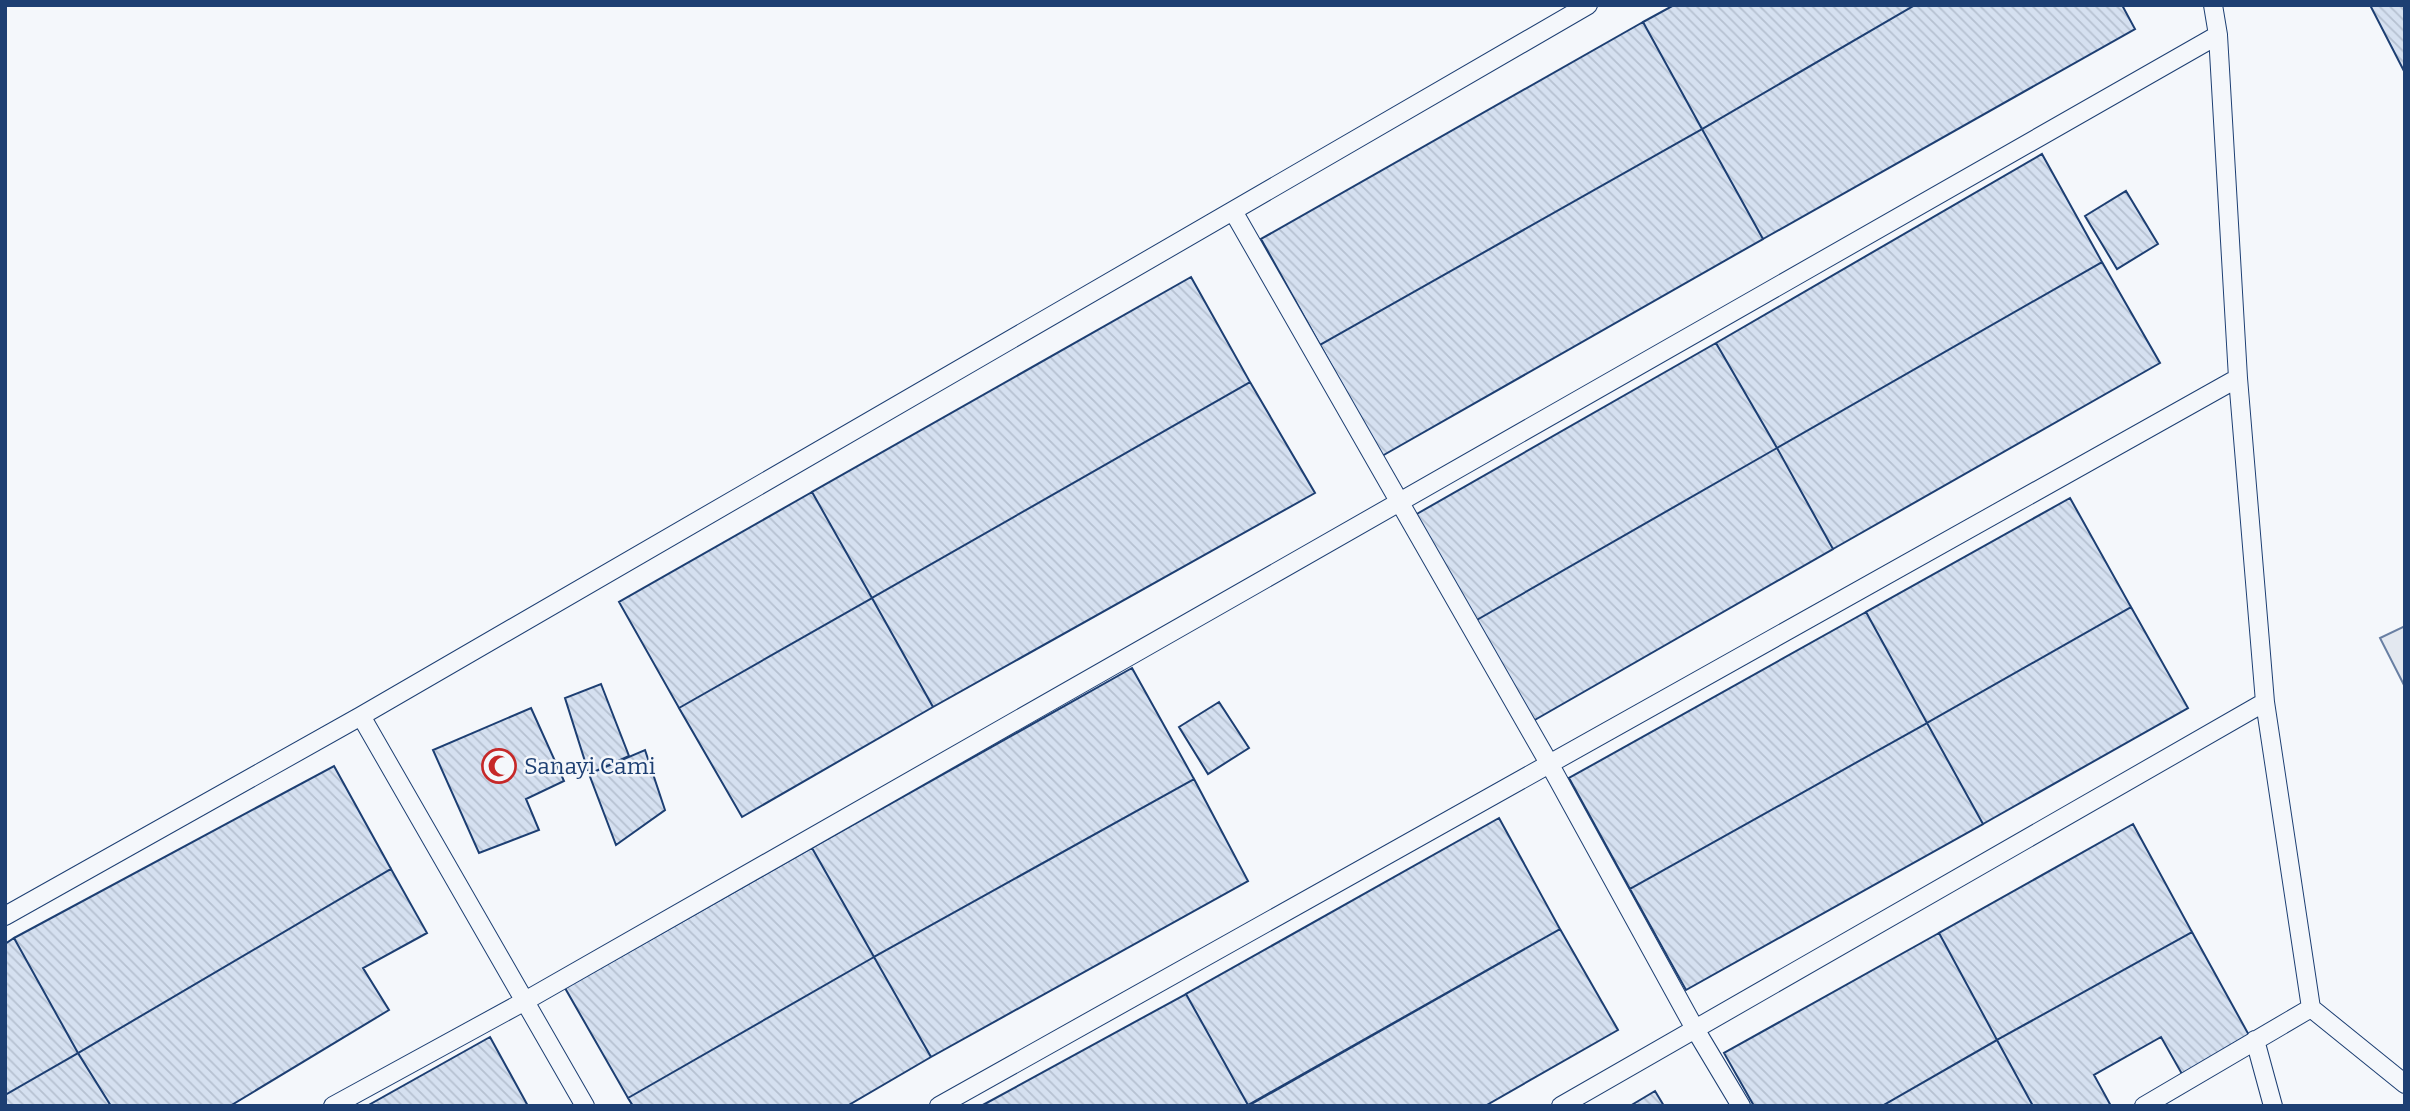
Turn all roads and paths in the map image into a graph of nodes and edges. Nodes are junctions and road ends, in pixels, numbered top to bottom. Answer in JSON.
{"nodes":[{"id":1,"x":1588,"y":5,"type":"edge"},
{"id":2,"x":2213,"y":5,"type":"edge"},
{"id":3,"x":2218,"y":35,"type":"junction"},
{"id":4,"x":1233,"y":211,"type":"junction"},
{"id":5,"x":2238,"y":378,"type":"junction"},
{"id":6,"x":1399,"y":502,"type":"junction"},
{"id":7,"x":2265,"y":702,"type":"junction"},
{"id":8,"x":361,"y":716,"type":"junction"},
{"id":9,"x":1550,"y":765,"type":"junction"},
{"id":10,"x":5,"y":916,"type":"edge"},
{"id":11,"x":525,"y":1001,"type":"junction"},
{"id":12,"x":2311,"y":1008,"type":"junction"},
{"id":13,"x":1695,"y":1029,"type":"junction"},
{"id":14,"x":2255,"y":1040,"type":"junction"},
{"id":15,"x":2405,"y":1084,"type":"edge"},
{"id":16,"x":333,"y":1106,"type":"edge"},
{"id":17,"x":585,"y":1106,"type":"edge"},
{"id":18,"x":939,"y":1106,"type":"edge"},
{"id":19,"x":1562,"y":1106,"type":"edge"},
{"id":20,"x":1741,"y":1106,"type":"edge"},
{"id":21,"x":2144,"y":1106,"type":"edge"},
{"id":22,"x":2273,"y":1106,"type":"edge"}],
"edges":[{"from":1,"to":4,"type":"lane"},
{"from":2,"to":3,"type":"lane"},
{"from":3,"to":5,"type":"lane"},
{"from":3,"to":6,"type":"lane"},
{"from":4,"to":6,"type":"lane"},
{"from":4,"to":8,"type":"lane"},
{"from":5,"to":7,"type":"lane"},
{"from":5,"to":9,"type":"lane"},
{"from":6,"to":9,"type":"lane"},
{"from":6,"to":11,"type":"lane"},
{"from":7,"to":12,"type":"lane"},
{"from":7,"to":13,"type":"lane"},
{"from":8,"to":10,"type":"lane"},
{"from":8,"to":11,"type":"lane"},
{"from":9,"to":13,"type":"lane"},
{"from":9,"to":18,"type":"lane"},
{"from":11,"to":16,"type":"lane"},
{"from":11,"to":17,"type":"lane"},
{"from":12,"to":14,"type":"lane"},
{"from":12,"to":15,"type":"lane"},
{"from":13,"to":19,"type":"lane"},
{"from":13,"to":20,"type":"lane"},
{"from":14,"to":21,"type":"lane"},
{"from":14,"to":22,"type":"lane"}]}
